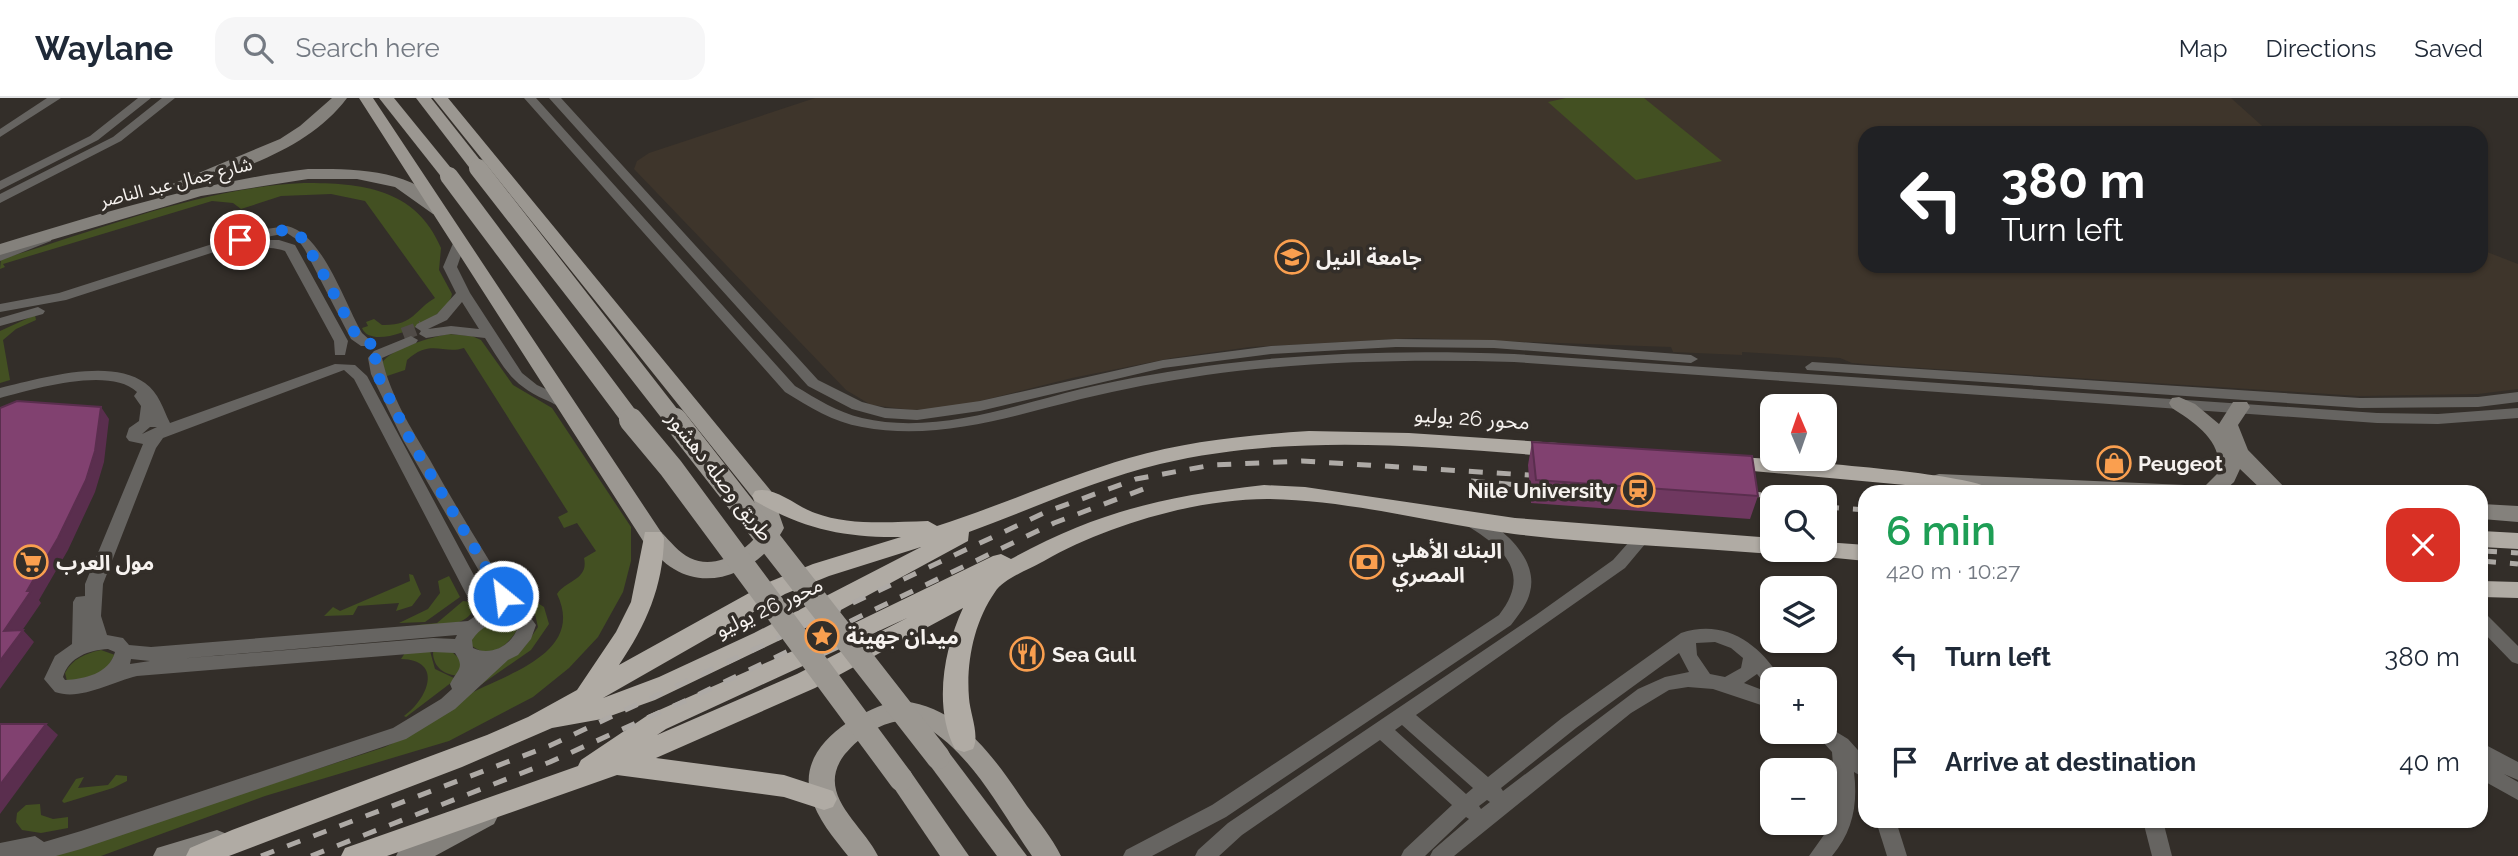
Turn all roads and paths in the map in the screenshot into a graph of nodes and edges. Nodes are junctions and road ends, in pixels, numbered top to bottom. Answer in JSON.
{"nodes":[{"id":1,"x":55,"y":98,"type":"edge"},
{"id":2,"x":145,"y":98,"type":"edge"},
{"id":3,"x":169,"y":98,"type":"edge"},
{"id":4,"x":340,"y":98,"type":"edge"},
{"id":5,"x":366,"y":98,"type":"edge"},
{"id":6,"x":386,"y":98,"type":"edge"},
{"id":7,"x":423,"y":98,"type":"edge"},
{"id":8,"x":440,"y":98,"type":"edge"},
{"id":9,"x":530,"y":98,"type":"edge"},
{"id":10,"x":555,"y":98,"type":"edge"},
{"id":11,"x":0,"y":134,"type":"edge"},
{"id":12,"x":210,"y":174,"type":"junction"},
{"id":13,"x":0,"y":186,"type":"edge"},
{"id":14,"x":224,"y":186,"type":"junction"},
{"id":15,"x":0,"y":199,"type":"edge"},
{"id":16,"x":439,"y":210,"type":"junction"},
{"id":17,"x":55,"y":234,"type":"junction"},
{"id":18,"x":300,"y":236,"type":"junction"},
{"id":19,"x":260,"y":238,"type":"junction"},
{"id":20,"x":0,"y":240,"type":"edge"},
{"id":21,"x":460,"y":241,"type":"junction"},
{"id":22,"x":283,"y":244,"type":"junction"},
{"id":23,"x":0,"y":250,"type":"edge"},
{"id":24,"x":0,"y":257,"type":"edge"},
{"id":25,"x":463,"y":293,"type":"junction"},
{"id":26,"x":0,"y":308,"type":"edge"},
{"id":27,"x":3,"y":323,"type":"edge"},
{"id":28,"x":489,"y":334,"type":"junction"},
{"id":29,"x":407,"y":337,"type":"tunnel mouth"},
{"id":30,"x":373,"y":350,"type":"junction"},
{"id":31,"x":341,"y":361,"type":"junction"},
{"id":32,"x":1694,"y":365,"type":"junction"},
{"id":33,"x":1717,"y":366,"type":"junction"},
{"id":34,"x":0,"y":397,"type":"edge"},
{"id":35,"x":2518,"y":397,"type":"edge"},
{"id":36,"x":2179,"y":403,"type":"junction"},
{"id":37,"x":567,"y":404,"type":"junction"},
{"id":38,"x":2240,"y":407,"type":"junction"},
{"id":39,"x":2518,"y":413,"type":"edge"},
{"id":40,"x":158,"y":426,"type":"junction"},
{"id":41,"x":1574,"y":452,"type":"edge"},
{"id":42,"x":1709,"y":462,"type":"edge"},
{"id":43,"x":1930,"y":481,"type":"junction"},
{"id":44,"x":1944,"y":485,"type":"edge"},
{"id":45,"x":2023,"y":485,"type":"edge"},
{"id":46,"x":2217,"y":485,"type":"edge"},
{"id":47,"x":2270,"y":485,"type":"edge"},
{"id":48,"x":763,"y":496,"type":"junction"},
{"id":49,"x":1004,"y":509,"type":"junction"},
{"id":50,"x":2488,"y":512,"type":"edge"},
{"id":51,"x":2518,"y":514,"type":"edge"},
{"id":52,"x":1472,"y":521,"type":"junction"},
{"id":53,"x":955,"y":528,"type":"junction"},
{"id":54,"x":1643,"y":537,"type":"junction"},
{"id":55,"x":653,"y":538,"type":"junction"},
{"id":56,"x":2488,"y":538,"type":"edge"},
{"id":57,"x":2518,"y":541,"type":"edge"},
{"id":58,"x":1760,"y":545,"type":"edge"},
{"id":59,"x":1837,"y":551,"type":"edge"},
{"id":60,"x":1858,"y":552,"type":"edge"},
{"id":61,"x":1029,"y":558,"type":"junction"},
{"id":62,"x":990,"y":581,"type":"junction"},
{"id":63,"x":2488,"y":589,"type":"edge"},
{"id":64,"x":2488,"y":590,"type":"edge"},
{"id":65,"x":2518,"y":590,"type":"edge"},
{"id":66,"x":2518,"y":598,"type":"edge"},
{"id":67,"x":1518,"y":604,"type":"junction"},
{"id":68,"x":513,"y":614,"type":"junction"},
{"id":69,"x":1542,"y":620,"type":"junction"},
{"id":70,"x":479,"y":622,"type":"junction"},
{"id":71,"x":2488,"y":627,"type":"edge"},
{"id":72,"x":1687,"y":638,"type":"junction"},
{"id":73,"x":101,"y":642,"type":"junction"},
{"id":74,"x":81,"y":648,"type":"junction"},
{"id":75,"x":124,"y":651,"type":"junction"},
{"id":76,"x":466,"y":651,"type":"junction"},
{"id":77,"x":503,"y":654,"type":"junction"},
{"id":78,"x":1752,"y":655,"type":"junction"},
{"id":79,"x":2518,"y":657,"type":"edge"},
{"id":80,"x":1762,"y":667,"type":"edge"},
{"id":81,"x":107,"y":676,"type":"junction"},
{"id":82,"x":1704,"y":680,"type":"junction"},
{"id":83,"x":1728,"y":684,"type":"junction"},
{"id":84,"x":585,"y":697,"type":"junction"},
{"id":85,"x":1760,"y":697,"type":"edge"},
{"id":86,"x":1404,"y":716,"type":"junction"},
{"id":87,"x":543,"y":721,"type":"junction"},
{"id":88,"x":1383,"y":730,"type":"junction"},
{"id":89,"x":964,"y":742,"type":"junction"},
{"id":90,"x":1837,"y":742,"type":"edge"},
{"id":91,"x":1841,"y":745,"type":"junction"},
{"id":92,"x":2488,"y":754,"type":"edge"},
{"id":93,"x":1858,"y":763,"type":"edge"},
{"id":94,"x":618,"y":764,"type":"junction"},
{"id":95,"x":2518,"y":772,"type":"edge"},
{"id":96,"x":2488,"y":774,"type":"edge"},
{"id":97,"x":574,"y":780,"type":"junction"},
{"id":98,"x":2518,"y":792,"type":"edge"},
{"id":99,"x":1495,"y":795,"type":"junction"},
{"id":100,"x":514,"y":798,"type":"junction"},
{"id":101,"x":824,"y":799,"type":"junction"},
{"id":102,"x":1465,"y":806,"type":"junction"},
{"id":103,"x":1219,"y":811,"type":"junction"},
{"id":104,"x":1481,"y":819,"type":"junction"},
{"id":105,"x":1888,"y":828,"type":"edge"},
{"id":106,"x":2155,"y":828,"type":"edge"},
{"id":107,"x":1235,"y":829,"type":"junction"},
{"id":108,"x":250,"y":834,"type":"junction"},
{"id":109,"x":0,"y":852,"type":"edge"},
{"id":110,"x":24,"y":856,"type":"edge"},
{"id":111,"x":167,"y":856,"type":"edge"},
{"id":112,"x":200,"y":856,"type":"edge"},
{"id":113,"x":355,"y":856,"type":"edge"},
{"id":114,"x":410,"y":856,"type":"edge"},
{"id":115,"x":864,"y":856,"type":"edge"},
{"id":116,"x":955,"y":856,"type":"edge"},
{"id":117,"x":1013,"y":856,"type":"edge"},
{"id":118,"x":1047,"y":856,"type":"edge"},
{"id":119,"x":1133,"y":856,"type":"edge"},
{"id":120,"x":1205,"y":856,"type":"edge"},
{"id":121,"x":1411,"y":856,"type":"edge"},
{"id":122,"x":1440,"y":856,"type":"edge"},
{"id":123,"x":1819,"y":856,"type":"edge"},
{"id":124,"x":1897,"y":856,"type":"edge"},
{"id":125,"x":2162,"y":856,"type":"edge"}],
"edges":[{"from":1,"to":11,"type":"street"},
{"from":2,"to":13,"type":"street"},
{"from":3,"to":15,"type":"street"},
{"from":4,"to":12,"type":"main road","name":"شارع جمال عبد الناصر"},
{"from":5,"to":16,"type":"main road"},
{"from":6,"to":116,"type":"main road","name":"طريق وصله دهشور","bridge":true},
{"from":7,"to":117,"type":"main road","name":"طريق وصله دهشور","bridge":true},
{"from":8,"to":48,"type":"main road"},
{"from":9,"to":32,"type":"street"},
{"from":10,"to":32,"type":"street"},
{"from":12,"to":14,"type":"main road"},
{"from":12,"to":20,"type":"main road","name":"شارع جمال عبد الناصر"},
{"from":14,"to":16,"type":"main road","name":"شارع جمال عبد الناصر"},
{"from":14,"to":17,"type":"main road","name":"شارع جمال عبد الناصر"},
{"from":16,"to":21,"type":"main road"},
{"from":17,"to":23,"type":"main road","name":"شارع جمال عبد الناصر"},
{"from":17,"to":24,"type":"street"},
{"from":18,"to":19,"type":"street"},
{"from":18,"to":22,"type":"street"},
{"from":18,"to":30,"type":"street"},
{"from":19,"to":22,"type":"street"},
{"from":19,"to":26,"type":"street"},
{"from":19,"to":27,"type":"street"},
{"from":21,"to":25,"type":"street"},
{"from":21,"to":37,"type":"main road"},
{"from":22,"to":31,"type":"street"},
{"from":25,"to":28,"type":"street"},
{"from":25,"to":28,"type":"street"},
{"from":28,"to":37,"type":"street"},
{"from":29,"to":30,"type":"street"},
{"from":30,"to":31,"type":"street"},
{"from":30,"to":31,"type":"street"},
{"from":30,"to":68,"type":"street"},
{"from":31,"to":40,"type":"street"},
{"from":31,"to":70,"type":"street"},
{"from":32,"to":33,"type":"street"},
{"from":33,"to":35,"type":"street"},
{"from":33,"to":36,"type":"street"},
{"from":34,"to":40,"type":"street"},
{"from":36,"to":38,"type":"street"},
{"from":36,"to":46,"type":"main road"},
{"from":37,"to":55,"type":"main road"},
{"from":38,"to":39,"type":"street"},
{"from":38,"to":47,"type":"main road"},
{"from":40,"to":73,"type":"street"},
{"from":40,"to":74,"type":"street"},
{"from":41,"to":49,"type":"highway","name":"محور 26 يوليو"},
{"from":42,"to":43,"type":"highway"},
{"from":43,"to":44,"type":"highway"},
{"from":43,"to":45,"type":"main road"},
{"from":48,"to":53,"type":"highway"},
{"from":48,"to":55,"type":"main road"},
{"from":49,"to":53,"type":"highway","name":"محور 26 يوليو"},
{"from":49,"to":87,"type":"highway","name":"محور 26 يوليو"},
{"from":50,"to":51,"type":"main road"},
{"from":52,"to":54,"type":"highway"},
{"from":52,"to":61,"type":"highway"},
{"from":52,"to":67,"type":"street"},
{"from":53,"to":84,"type":"highway","name":"محور 26 يوليو"},
{"from":54,"to":58,"type":"highway"},
{"from":54,"to":69,"type":"street"},
{"from":55,"to":84,"type":"highway"},
{"from":56,"to":57,"type":"highway"},
{"from":59,"to":60,"type":"highway"},
{"from":61,"to":62,"type":"highway"},
{"from":61,"to":97,"type":"highway"},
{"from":62,"to":89,"type":"highway"},
{"from":62,"to":94,"type":"highway"},
{"from":63,"to":65,"type":"highway"},
{"from":64,"to":66,"type":"main road"},
{"from":67,"to":69,"type":"street"},
{"from":67,"to":103,"type":"street"},
{"from":68,"to":70,"type":"street"},
{"from":68,"to":77,"type":"street"},
{"from":69,"to":86,"type":"street"},
{"from":70,"to":75,"type":"street"},
{"from":70,"to":76,"type":"street"},
{"from":71,"to":79,"type":"street"},
{"from":72,"to":78,"type":"street"},
{"from":72,"to":82,"type":"street"},
{"from":72,"to":99,"type":"street"},
{"from":73,"to":74,"type":"street"},
{"from":73,"to":75,"type":"street"},
{"from":74,"to":81,"type":"street"},
{"from":75,"to":81,"type":"street"},
{"from":76,"to":77,"type":"street"},
{"from":76,"to":81,"type":"street"},
{"from":76,"to":109,"type":"street"},
{"from":77,"to":110,"type":"street"},
{"from":78,"to":80,"type":"street"},
{"from":78,"to":83,"type":"street"},
{"from":82,"to":83,"type":"street"},
{"from":82,"to":99,"type":"street"},
{"from":83,"to":85,"type":"street"},
{"from":84,"to":87,"type":"highway","name":"محور 26 يوليو"},
{"from":86,"to":88,"type":"street"},
{"from":86,"to":99,"type":"street"},
{"from":87,"to":108,"type":"highway","name":"محور 26 يوليو"},
{"from":88,"to":102,"type":"street"},
{"from":88,"to":107,"type":"street"},
{"from":89,"to":101,"type":"main road"},
{"from":89,"to":118,"type":"main road"},
{"from":90,"to":91,"type":"street"},
{"from":91,"to":93,"type":"street"},
{"from":91,"to":123,"type":"street"},
{"from":92,"to":95,"type":"street"},
{"from":94,"to":97,"type":"highway"},
{"from":94,"to":101,"type":"highway"},
{"from":96,"to":98,"type":"street"},
{"from":97,"to":100,"type":"highway"},
{"from":99,"to":102,"type":"street"},
{"from":99,"to":104,"type":"street"},
{"from":100,"to":113,"type":"highway"},
{"from":100,"to":114,"type":"main road"},
{"from":101,"to":115,"type":"main road"},
{"from":102,"to":104,"type":"street"},
{"from":102,"to":121,"type":"street"},
{"from":103,"to":107,"type":"street"},
{"from":103,"to":119,"type":"street"},
{"from":104,"to":122,"type":"street"},
{"from":105,"to":124,"type":"street"},
{"from":106,"to":125,"type":"street"},
{"from":107,"to":120,"type":"street"},
{"from":108,"to":111,"type":"main road"},
{"from":108,"to":112,"type":"highway","name":"محور 26 يوليو"}]}
